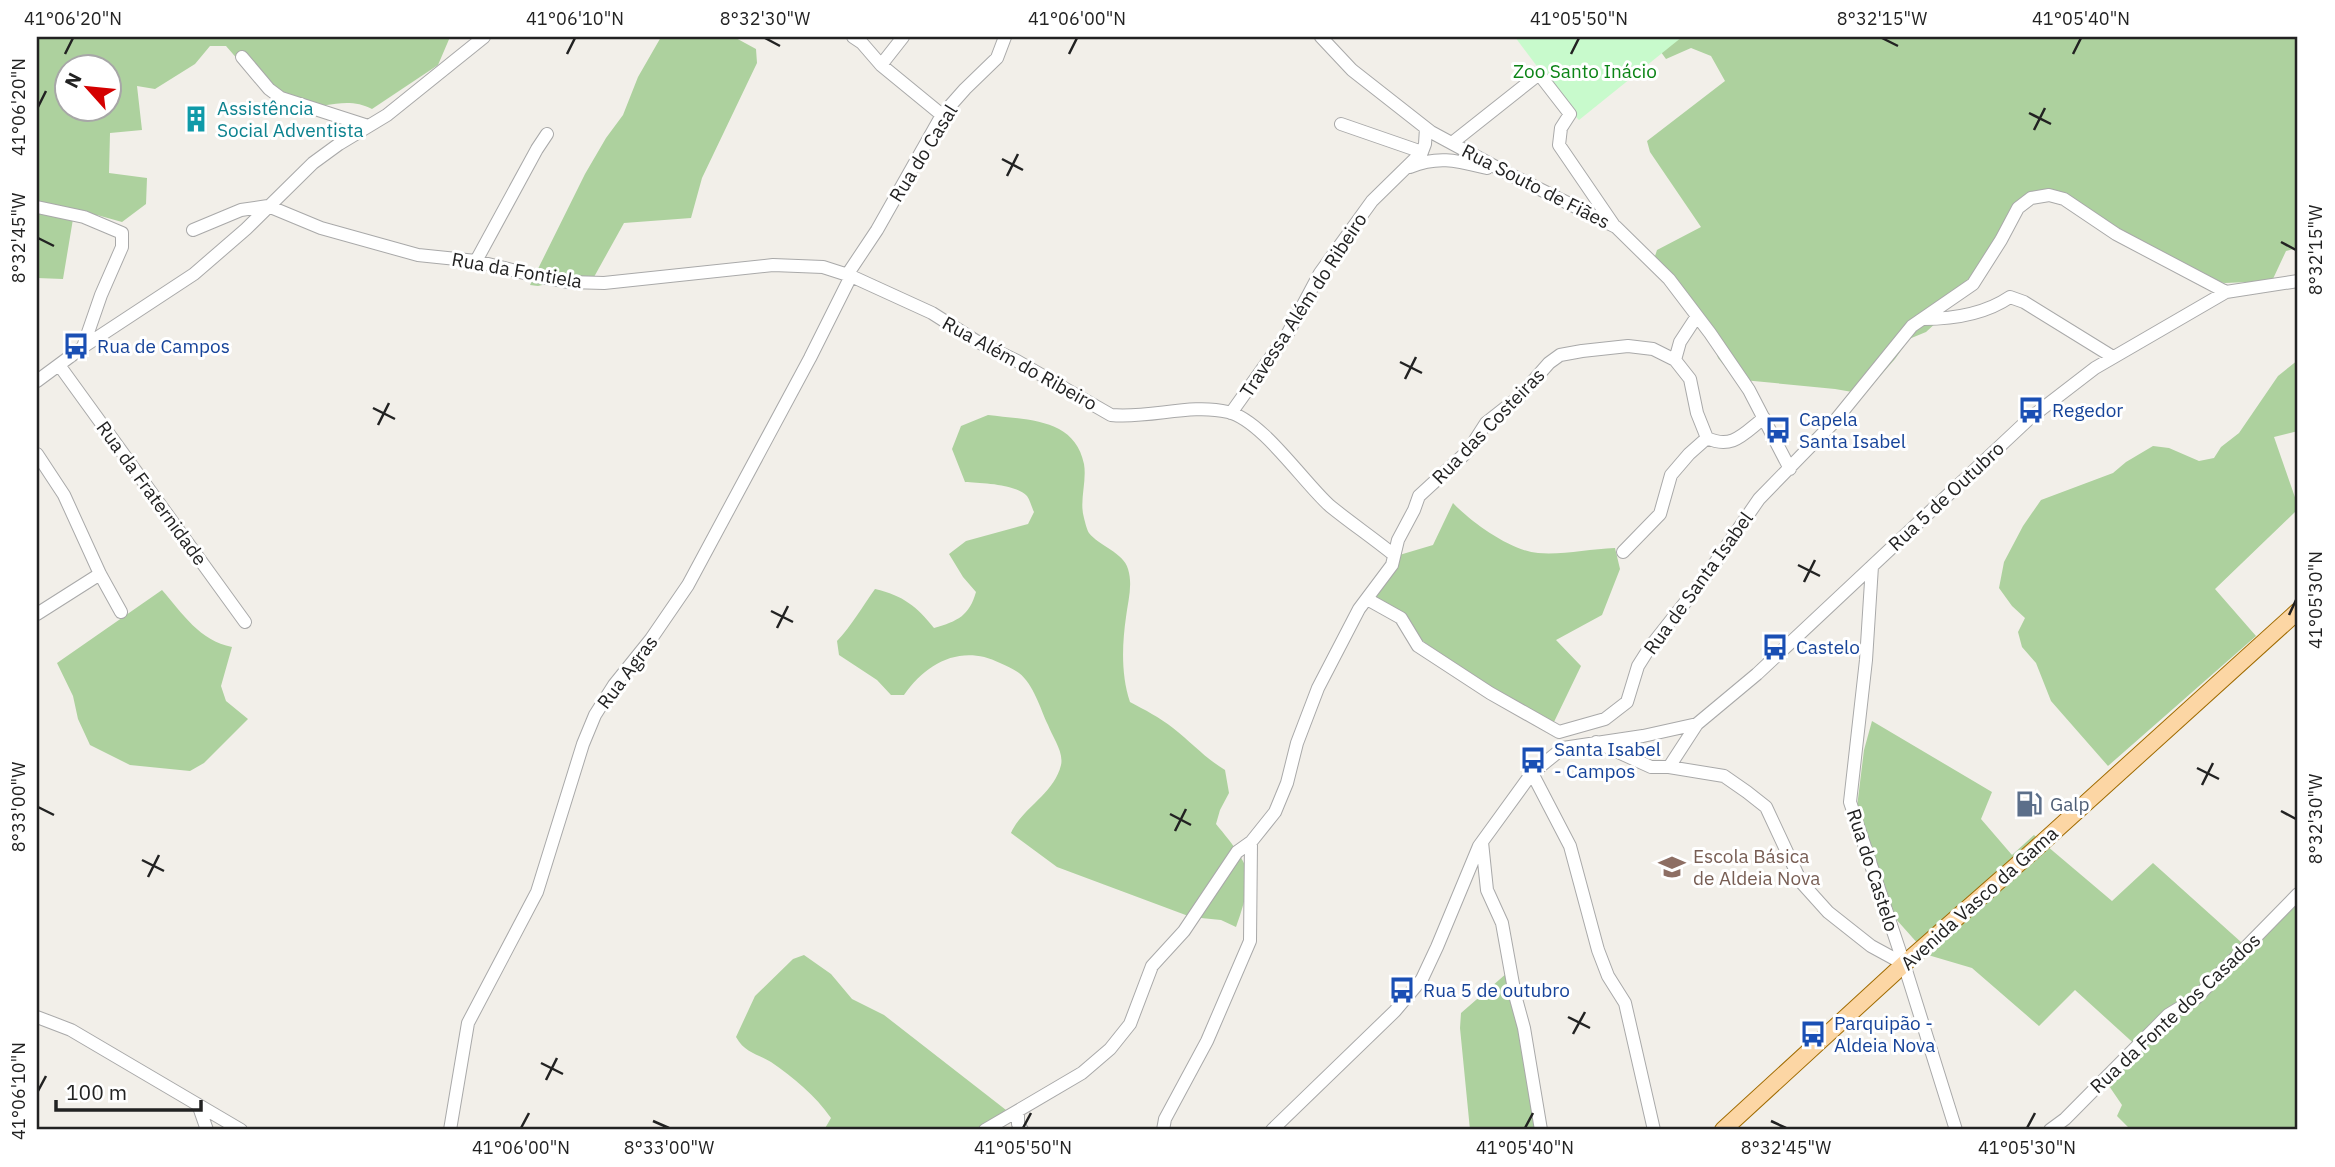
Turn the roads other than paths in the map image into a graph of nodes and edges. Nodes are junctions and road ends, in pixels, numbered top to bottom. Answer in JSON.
{"nodes":[{"id":1,"x":484,"y":37,"type":"edge"},
{"id":2,"x":853,"y":37,"type":"edge"},
{"id":3,"x":903,"y":37,"type":"edge"},
{"id":4,"x":1005,"y":37,"type":"edge"},
{"id":5,"x":1321,"y":37,"type":"edge"},
{"id":6,"x":242,"y":57,"type":"dead end"},
{"id":7,"x":881,"y":65,"type":"junction"},
{"id":8,"x":942,"y":115,"type":"junction"},
{"id":9,"x":1341,"y":124,"type":"dead end"},
{"id":10,"x":368,"y":126,"type":"junction"},
{"id":11,"x":1426,"y":128,"type":"junction"},
{"id":12,"x":547,"y":134,"type":"dead end"},
{"id":13,"x":1452,"y":143,"type":"junction"},
{"id":14,"x":1422,"y":152,"type":"junction"},
{"id":15,"x":1405,"y":169,"type":"junction"},
{"id":16,"x":1505,"y":172,"type":"junction"},
{"id":17,"x":268,"y":206,"type":"junction"},
{"id":18,"x":37,"y":207,"type":"edge"},
{"id":19,"x":1616,"y":227,"type":"junction"},
{"id":20,"x":193,"y":230,"type":"dead end"},
{"id":21,"x":476,"y":261,"type":"junction"},
{"id":22,"x":849,"y":276,"type":"junction"},
{"id":23,"x":2298,"y":281,"type":"edge"},
{"id":24,"x":2226,"y":292,"type":"junction"},
{"id":25,"x":1698,"y":316,"type":"junction"},
{"id":26,"x":1923,"y":319,"type":"junction"},
{"id":27,"x":83,"y":347,"type":"junction"},
{"id":28,"x":2113,"y":358,"type":"junction"},
{"id":29,"x":1675,"y":360,"type":"junction"},
{"id":30,"x":59,"y":365,"type":"junction"},
{"id":31,"x":37,"y":381,"type":"edge"},
{"id":32,"x":1231,"y":413,"type":"junction"},
{"id":33,"x":1764,"y":418,"type":"junction"},
{"id":34,"x":1707,"y":438,"type":"junction"},
{"id":35,"x":37,"y":454,"type":"edge"},
{"id":36,"x":1790,"y":469,"type":"junction"},
{"id":37,"x":1623,"y":552,"type":"dead end"},
{"id":38,"x":1394,"y":555,"type":"junction"},
{"id":39,"x":1872,"y":566,"type":"junction"},
{"id":40,"x":100,"y":574,"type":"junction"},
{"id":41,"x":1367,"y":599,"type":"junction"},
{"id":42,"x":2298,"y":611,"type":"edge"},
{"id":43,"x":121,"y":612,"type":"dead end"},
{"id":44,"x":37,"y":614,"type":"edge"},
{"id":45,"x":245,"y":622,"type":"dead end"},
{"id":46,"x":1697,"y":724,"type":"junction"},
{"id":47,"x":1559,"y":732,"type":"junction"},
{"id":48,"x":1595,"y":742,"type":"junction"},
{"id":49,"x":1563,"y":748,"type":"junction"},
{"id":50,"x":1669,"y":766,"type":"junction"},
{"id":51,"x":1532,"y":773,"type":"junction"},
{"id":52,"x":1482,"y":841,"type":"junction"},
{"id":53,"x":1251,"y":842,"type":"junction"},
{"id":54,"x":2298,"y":894,"type":"edge"},
{"id":55,"x":1904,"y":964,"type":"junction"},
{"id":56,"x":37,"y":1017,"type":"edge"},
{"id":57,"x":199,"y":1107,"type":"junction"},
{"id":58,"x":1017,"y":1111,"type":"junction"},
{"id":59,"x":207,"y":1130,"type":"edge"},
{"id":60,"x":241,"y":1130,"type":"edge"},
{"id":61,"x":450,"y":1130,"type":"edge"},
{"id":62,"x":985,"y":1130,"type":"edge"},
{"id":63,"x":1022,"y":1130,"type":"edge"},
{"id":64,"x":1163,"y":1130,"type":"edge"},
{"id":65,"x":1272,"y":1130,"type":"edge"},
{"id":66,"x":1541,"y":1130,"type":"edge"},
{"id":67,"x":1654,"y":1130,"type":"edge"},
{"id":68,"x":1723,"y":1130,"type":"edge"},
{"id":69,"x":1956,"y":1130,"type":"edge"},
{"id":70,"x":2050,"y":1130,"type":"edge"}],
"edges":[{"from":1,"to":10,"type":"street"},
{"from":2,"to":7,"type":"street"},
{"from":3,"to":7,"type":"street"},
{"from":4,"to":8,"type":"street","name":"Rua do Casal"},
{"from":5,"to":11,"type":"street","name":"Rua Souto de Fiães"},
{"from":6,"to":10,"type":"street"},
{"from":7,"to":8,"type":"street"},
{"from":8,"to":22,"type":"street","name":"Rua do Casal"},
{"from":9,"to":14,"type":"street"},
{"from":10,"to":17,"type":"street"},
{"from":11,"to":13,"type":"street","name":"Rua Souto de Fiães"},
{"from":11,"to":14,"type":"street"},
{"from":12,"to":21,"type":"street"},
{"from":13,"to":16,"type":"street","name":"Rua Souto de Fiães"},
{"from":13,"to":19,"type":"street"},
{"from":14,"to":15,"type":"street","name":"Travessa Além do Ribeiro"},
{"from":15,"to":16,"type":"street","name":"Travessa Além do Ribeiro"},
{"from":15,"to":32,"type":"street","name":"Travessa Além do Ribeiro"},
{"from":16,"to":19,"type":"street","name":"Rua Souto de Fiães"},
{"from":17,"to":20,"type":"street"},
{"from":17,"to":21,"type":"street","name":"Rua da Fontiela"},
{"from":17,"to":27,"type":"street"},
{"from":18,"to":27,"type":"street"},
{"from":19,"to":25,"type":"street","name":"Rua Souto de Fiães"},
{"from":21,"to":22,"type":"street","name":"Rua da Fontiela"},
{"from":22,"to":32,"type":"street","name":"Rua Além do Ribeiro"},
{"from":22,"to":61,"type":"street","name":"Rua Agras"},
{"from":23,"to":24,"type":"street","name":"Rua 5 de Outubro"},
{"from":24,"to":26,"type":"street","name":"Rua de Santa Isabel"},
{"from":24,"to":28,"type":"street","name":"Rua 5 de Outubro"},
{"from":25,"to":29,"type":"street"},
{"from":25,"to":33,"type":"street","name":"Rua Souto de Fiães"},
{"from":26,"to":28,"type":"street"},
{"from":26,"to":36,"type":"street","name":"Rua de Santa Isabel"},
{"from":27,"to":30,"type":"street"},
{"from":28,"to":39,"type":"street","name":"Rua 5 de Outubro"},
{"from":29,"to":34,"type":"street"},
{"from":29,"to":38,"type":"street","name":"Rua das Costeiras"},
{"from":30,"to":31,"type":"street"},
{"from":30,"to":45,"type":"street","name":"Rua da Fraternidade"},
{"from":32,"to":38,"type":"street"},
{"from":33,"to":34,"type":"street"},
{"from":33,"to":36,"type":"street","name":"Rua Souto de Fiães"},
{"from":34,"to":37,"type":"street"},
{"from":35,"to":40,"type":"street"},
{"from":36,"to":47,"type":"street","name":"Rua de Santa Isabel"},
{"from":38,"to":41,"type":"street","name":"Rua das Costeiras"},
{"from":39,"to":46,"type":"street","name":"Rua 5 de Outubro"},
{"from":39,"to":55,"type":"street","name":"Rua do Castelo"},
{"from":40,"to":43,"type":"street"},
{"from":40,"to":44,"type":"street"},
{"from":41,"to":47,"type":"street"},
{"from":41,"to":53,"type":"street","name":"Rua das Costeiras"},
{"from":42,"to":55,"type":"main road","name":"Avenida Vasco da Gama"},
{"from":46,"to":48,"type":"street","name":"Rua 5 de Outubro"},
{"from":46,"to":50,"type":"street","name":"Rua 5 de Outubro"},
{"from":47,"to":49,"type":"street"},
{"from":48,"to":49,"type":"street","name":"Rua 5 de Outubro"},
{"from":48,"to":50,"type":"street"},
{"from":49,"to":51,"type":"street","name":"Rua 5 de Outubro"},
{"from":50,"to":55,"type":"street"},
{"from":51,"to":52,"type":"street","name":"Rua 5 de Outubro"},
{"from":51,"to":67,"type":"street"},
{"from":52,"to":65,"type":"street","name":"Rua 5 de Outubro"},
{"from":52,"to":66,"type":"street"},
{"from":53,"to":58,"type":"street","name":"Rua das Costeiras"},
{"from":53,"to":64,"type":"street"},
{"from":54,"to":70,"type":"street","name":"Rua da Fonte dos Casados"},
{"from":55,"to":68,"type":"main road","name":"Avenida Vasco da Gama"},
{"from":55,"to":69,"type":"street","name":"Rua do Castelo"},
{"from":56,"to":57,"type":"street"},
{"from":57,"to":59,"type":"street"},
{"from":57,"to":60,"type":"street"},
{"from":58,"to":62,"type":"street","name":"Rua das Costeiras"},
{"from":58,"to":63,"type":"street"}]}
